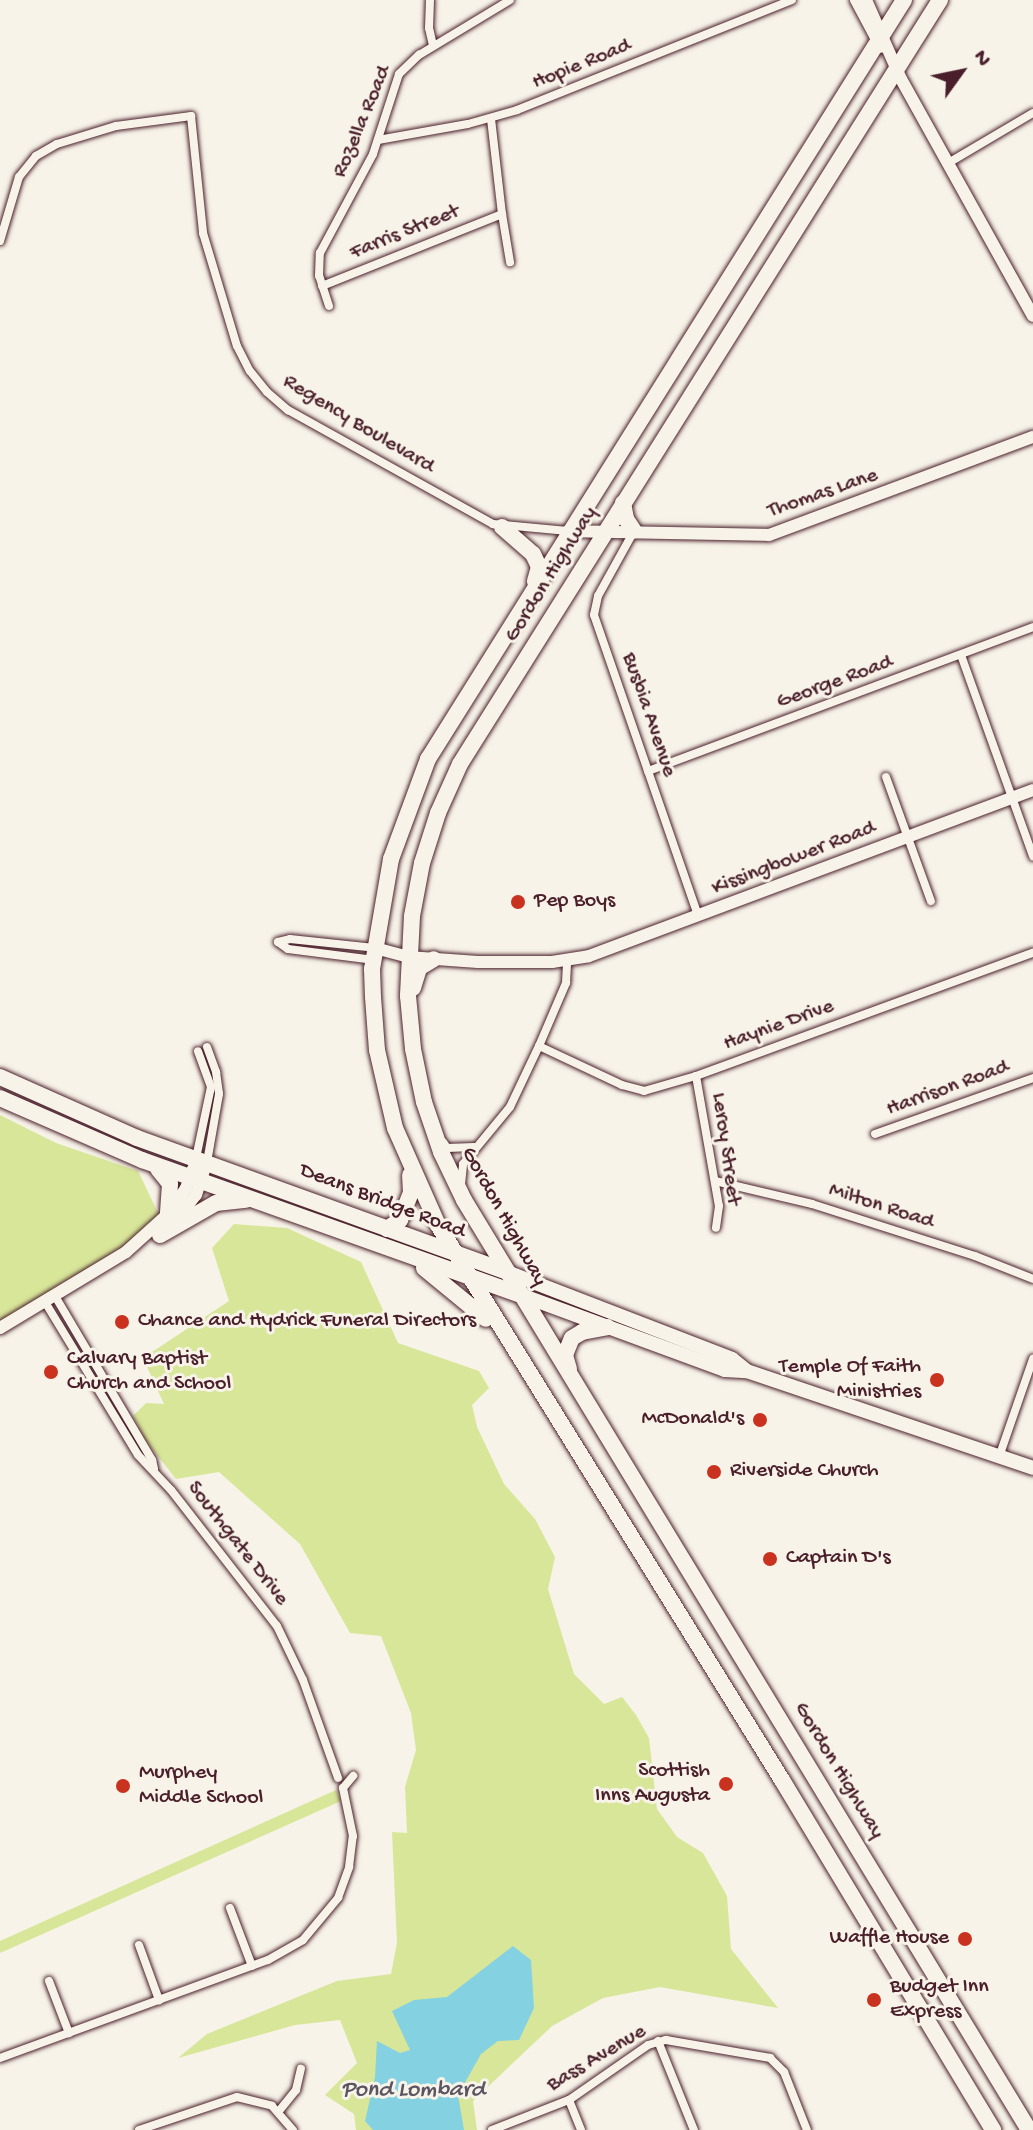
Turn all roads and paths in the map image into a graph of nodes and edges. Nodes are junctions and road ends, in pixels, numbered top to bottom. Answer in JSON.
{"nodes":[{"id":1,"x":430,"y":0,"type":"edge"},
{"id":2,"x":510,"y":0,"type":"edge"},
{"id":3,"x":792,"y":0,"type":"edge"},
{"id":4,"x":856,"y":0,"type":"edge"},
{"id":5,"x":866,"y":0,"type":"edge"},
{"id":6,"x":904,"y":0,"type":"edge"},
{"id":7,"x":940,"y":0,"type":"edge"},
{"id":8,"x":880,"y":38,"type":"junction"},
{"id":9,"x":433,"y":46,"type":"junction"},
{"id":10,"x":896,"y":70,"type":"junction"},
{"id":11,"x":1033,"y":113,"type":"edge"},
{"id":12,"x":491,"y":119,"type":"junction"},
{"id":13,"x":378,"y":140,"type":"junction"},
{"id":14,"x":950,"y":162,"type":"junction"},
{"id":15,"x":502,"y":214,"type":"junction"},
{"id":16,"x":0,"y":241,"type":"edge"},
{"id":17,"x":510,"y":262,"type":"dead end"},
{"id":18,"x":322,"y":286,"type":"junction"},
{"id":19,"x":1029,"y":298,"type":"edge"},
{"id":20,"x":329,"y":306,"type":"dead end"},
{"id":21,"x":1033,"y":316,"type":"edge"},
{"id":22,"x":1033,"y":437,"type":"edge"},
{"id":23,"x":623,"y":503,"type":"junction"},
{"id":24,"x":502,"y":527,"type":"junction"},
{"id":25,"x":606,"y":530,"type":"junction"},
{"id":26,"x":568,"y":531,"type":"junction"},
{"id":27,"x":634,"y":531,"type":"junction"},
{"id":28,"x":533,"y":587,"type":"junction"},
{"id":29,"x":1033,"y":627,"type":"edge"},
{"id":30,"x":961,"y":655,"type":"junction"},
{"id":31,"x":648,"y":771,"type":"junction"},
{"id":32,"x":886,"y":777,"type":"dead end"},
{"id":33,"x":1033,"y":790,"type":"edge"},
{"id":34,"x":1012,"y":798,"type":"junction"},
{"id":35,"x":906,"y":838,"type":"junction"},
{"id":36,"x":1033,"y":856,"type":"edge"},
{"id":37,"x":931,"y":901,"type":"dead end"},
{"id":38,"x":698,"y":916,"type":"junction"},
{"id":39,"x":322,"y":949,"type":"junction"},
{"id":40,"x":1033,"y":953,"type":"edge"},
{"id":41,"x":374,"y":954,"type":"junction"},
{"id":42,"x":408,"y":957,"type":"junction"},
{"id":43,"x":434,"y":959,"type":"junction"},
{"id":44,"x":567,"y":961,"type":"junction"},
{"id":45,"x":539,"y":1046,"type":"junction"},
{"id":46,"x":203,"y":1049,"type":"dead end"},
{"id":47,"x":413,"y":1049,"type":"junction"},
{"id":48,"x":696,"y":1076,"type":"junction"},
{"id":49,"x":0,"y":1077,"type":"edge"},
{"id":50,"x":1033,"y":1078,"type":"edge"},
{"id":51,"x":0,"y":1098,"type":"edge"},
{"id":52,"x":432,"y":1127,"type":"junction"},
{"id":53,"x":875,"y":1134,"type":"dead end"},
{"id":54,"x":475,"y":1147,"type":"junction"},
{"id":55,"x":142,"y":1160,"type":"junction"},
{"id":56,"x":202,"y":1160,"type":"junction"},
{"id":57,"x":409,"y":1165,"type":"junction"},
{"id":58,"x":195,"y":1179,"type":"junction"},
{"id":59,"x":715,"y":1181,"type":"junction"},
{"id":60,"x":464,"y":1200,"type":"junction"},
{"id":61,"x":262,"y":1202,"type":"junction"},
{"id":62,"x":168,"y":1214,"type":"junction"},
{"id":63,"x":716,"y":1228,"type":"dead end"},
{"id":64,"x":387,"y":1229,"type":"junction"},
{"id":65,"x":160,"y":1235,"type":"junction"},
{"id":66,"x":388,"y":1247,"type":"junction"},
{"id":67,"x":126,"y":1252,"type":"junction"},
{"id":68,"x":455,"y":1253,"type":"junction"},
{"id":69,"x":507,"y":1272,"type":"junction"},
{"id":70,"x":468,"y":1276,"type":"junction"},
{"id":71,"x":1033,"y":1279,"type":"edge"},
{"id":72,"x":521,"y":1295,"type":"junction"},
{"id":73,"x":50,"y":1299,"type":"junction"},
{"id":74,"x":608,"y":1327,"type":"junction"},
{"id":75,"x":0,"y":1328,"type":"edge"},
{"id":76,"x":1033,"y":1359,"type":"edge"},
{"id":77,"x":747,"y":1371,"type":"junction"},
{"id":78,"x":527,"y":1372,"type":"junction"},
{"id":79,"x":574,"y":1382,"type":"junction"},
{"id":80,"x":999,"y":1457,"type":"junction"},
{"id":81,"x":1033,"y":1468,"type":"edge"},
{"id":82,"x":353,"y":1776,"type":"dead end"},
{"id":83,"x":338,"y":1778,"type":"dead end"},
{"id":84,"x":230,"y":1908,"type":"dead end"},
{"id":85,"x":139,"y":1945,"type":"dead end"},
{"id":86,"x":252,"y":1966,"type":"junction"},
{"id":87,"x":49,"y":1981,"type":"dead end"},
{"id":88,"x":159,"y":2000,"type":"junction"},
{"id":89,"x":69,"y":2033,"type":"junction"},
{"id":90,"x":658,"y":2041,"type":"junction"},
{"id":91,"x":0,"y":2058,"type":"edge"},
{"id":92,"x":301,"y":2069,"type":"dead end"},
{"id":93,"x":569,"y":2100,"type":"junction"},
{"id":94,"x":279,"y":2111,"type":"junction"},
{"id":95,"x":139,"y":2130,"type":"edge"},
{"id":96,"x":293,"y":2130,"type":"edge"},
{"id":97,"x":492,"y":2130,"type":"edge"},
{"id":98,"x":581,"y":2130,"type":"edge"},
{"id":99,"x":694,"y":2130,"type":"edge"},
{"id":100,"x":807,"y":2130,"type":"edge"},
{"id":101,"x":993,"y":2130,"type":"edge"},
{"id":102,"x":1029,"y":2130,"type":"edge"}],
"edges":[{"from":1,"to":9,"type":"street"},
{"from":2,"to":9,"type":"street","name":"Rozella Road"},
{"from":3,"to":12,"type":"street","name":"Hopie Road"},
{"from":4,"to":8,"type":"street"},
{"from":5,"to":8,"type":"street"},
{"from":6,"to":8,"type":"highway","name":"Gordon Highway"},
{"from":7,"to":10,"type":"highway","name":"Gordon Highway"},
{"from":8,"to":10,"type":"street"},
{"from":8,"to":26,"type":"highway","name":"Gordon Highway"},
{"from":9,"to":13,"type":"street","name":"Rozella Road"},
{"from":10,"to":14,"type":"street"},
{"from":10,"to":23,"type":"highway","name":"Gordon Highway"},
{"from":11,"to":14,"type":"street"},
{"from":12,"to":13,"type":"street","name":"Hopie Road"},
{"from":12,"to":15,"type":"street"},
{"from":13,"to":18,"type":"street","name":"Rozella Road"},
{"from":14,"to":19,"type":"street"},
{"from":15,"to":17,"type":"street"},
{"from":15,"to":18,"type":"street","name":"Farris Street"},
{"from":16,"to":24,"type":"street","name":"Regency Boulevard"},
{"from":18,"to":20,"type":"street","name":"Rozella Road"},
{"from":19,"to":21,"type":"street"},
{"from":22,"to":27,"type":"street","name":"Thomas Lane"},
{"from":23,"to":25,"type":"highway","name":"Gordon Highway"},
{"from":23,"to":27,"type":"highway"},
{"from":24,"to":26,"type":"street","name":"Regency Boulevard"},
{"from":24,"to":28,"type":"highway"},
{"from":25,"to":26,"type":"street","name":"Thomas Lane"},
{"from":25,"to":27,"type":"street","name":"Thomas Lane"},
{"from":25,"to":42,"type":"highway","name":"Gordon Highway"},
{"from":26,"to":28,"type":"highway","name":"Gordon Highway"},
{"from":27,"to":31,"type":"street","name":"Busbia Avenue"},
{"from":28,"to":41,"type":"highway","name":"Gordon Highway"},
{"from":29,"to":30,"type":"street","name":"George Road"},
{"from":30,"to":31,"type":"street","name":"George Road"},
{"from":30,"to":34,"type":"street"},
{"from":31,"to":38,"type":"street","name":"Busbia Avenue"},
{"from":32,"to":35,"type":"street"},
{"from":33,"to":34,"type":"street","name":"Kissingbower Road"},
{"from":34,"to":35,"type":"street","name":"Kissingbower Road"},
{"from":34,"to":36,"type":"street"},
{"from":35,"to":37,"type":"street"},
{"from":35,"to":38,"type":"street","name":"Kissingbower Road"},
{"from":38,"to":44,"type":"street","name":"Kissingbower Road"},
{"from":39,"to":39,"type":"street","name":"Kissingbower Road"},
{"from":39,"to":41,"type":"street","name":"Kissingbower Road"},
{"from":40,"to":48,"type":"street","name":"Haynie Drive"},
{"from":41,"to":42,"type":"street","name":"Kissingbower Road"},
{"from":41,"to":57,"type":"highway","name":"Gordon Highway"},
{"from":42,"to":43,"type":"street","name":"Kissingbower Road"},
{"from":42,"to":47,"type":"highway","name":"Gordon Highway"},
{"from":43,"to":44,"type":"street","name":"Kissingbower Road"},
{"from":43,"to":47,"type":"highway"},
{"from":44,"to":45,"type":"street"},
{"from":45,"to":48,"type":"street","name":"Haynie Drive"},
{"from":45,"to":54,"type":"street"},
{"from":46,"to":56,"type":"street"},
{"from":47,"to":52,"type":"highway","name":"Gordon Highway"},
{"from":48,"to":59,"type":"street","name":"Leroy Street"},
{"from":49,"to":56,"type":"highway","name":"Deans Bridge Road"},
{"from":50,"to":53,"type":"street","name":"Harrison Road"},
{"from":51,"to":55,"type":"highway","name":"Deans Bridge Road"},
{"from":52,"to":54,"type":"street"},
{"from":52,"to":60,"type":"highway","name":"Gordon Highway"},
{"from":54,"to":60,"type":"street"},
{"from":55,"to":58,"type":"highway","name":"Deans Bridge Road"},
{"from":55,"to":62,"type":"highway"},
{"from":56,"to":58,"type":"street"},
{"from":56,"to":64,"type":"highway","name":"Deans Bridge Road"},
{"from":57,"to":64,"type":"highway"},
{"from":57,"to":68,"type":"highway","name":"Gordon Highway"},
{"from":58,"to":61,"type":"highway","name":"Deans Bridge Road"},
{"from":58,"to":62,"type":"street"},
{"from":58,"to":65,"type":"street"},
{"from":59,"to":63,"type":"street","name":"Leroy Street"},
{"from":59,"to":71,"type":"street","name":"Milton Road"},
{"from":60,"to":69,"type":"highway","name":"Gordon Highway"},
{"from":61,"to":65,"type":"highway"},
{"from":61,"to":66,"type":"highway","name":"Deans Bridge Road"},
{"from":62,"to":67,"type":"street"},
{"from":64,"to":68,"type":"highway","name":"Deans Bridge Road"},
{"from":65,"to":67,"type":"street"},
{"from":66,"to":70,"type":"highway","name":"Deans Bridge Road"},
{"from":66,"to":78,"type":"highway"},
{"from":67,"to":73,"type":"street"},
{"from":68,"to":69,"type":"highway","name":"Deans Bridge Road"},
{"from":68,"to":70,"type":"highway","name":"Gordon Highway"},
{"from":69,"to":72,"type":"highway","name":"Gordon Highway"},
{"from":69,"to":77,"type":"main road","name":"Deans Bridge Road"},
{"from":70,"to":72,"type":"highway","name":"Deans Bridge Road"},
{"from":70,"to":78,"type":"highway","name":"Gordon Highway"},
{"from":72,"to":74,"type":"main road","name":"Deans Bridge Road"},
{"from":72,"to":79,"type":"highway","name":"Gordon Highway"},
{"from":73,"to":75,"type":"street"},
{"from":73,"to":83,"type":"street","name":"Southgate Drive"},
{"from":74,"to":77,"type":"main road","name":"Deans Bridge Road"},
{"from":74,"to":79,"type":"highway"},
{"from":76,"to":80,"type":"street"},
{"from":77,"to":80,"type":"main road","name":"Deans Bridge Road"},
{"from":78,"to":101,"type":"highway","name":"Gordon Highway"},
{"from":79,"to":102,"type":"highway","name":"Gordon Highway"},
{"from":80,"to":81,"type":"main road","name":"Deans Bridge Road"},
{"from":82,"to":86,"type":"street"},
{"from":84,"to":86,"type":"street"},
{"from":85,"to":88,"type":"street"},
{"from":86,"to":88,"type":"street"},
{"from":87,"to":89,"type":"street"},
{"from":88,"to":89,"type":"street"},
{"from":89,"to":91,"type":"street"},
{"from":90,"to":93,"type":"street","name":"Bass Avenue"},
{"from":90,"to":99,"type":"street"},
{"from":90,"to":100,"type":"street","name":"Bass Avenue"},
{"from":92,"to":94,"type":"street"},
{"from":93,"to":97,"type":"street","name":"Bass Avenue"},
{"from":93,"to":98,"type":"street"},
{"from":94,"to":95,"type":"street"},
{"from":94,"to":96,"type":"street"}]}
